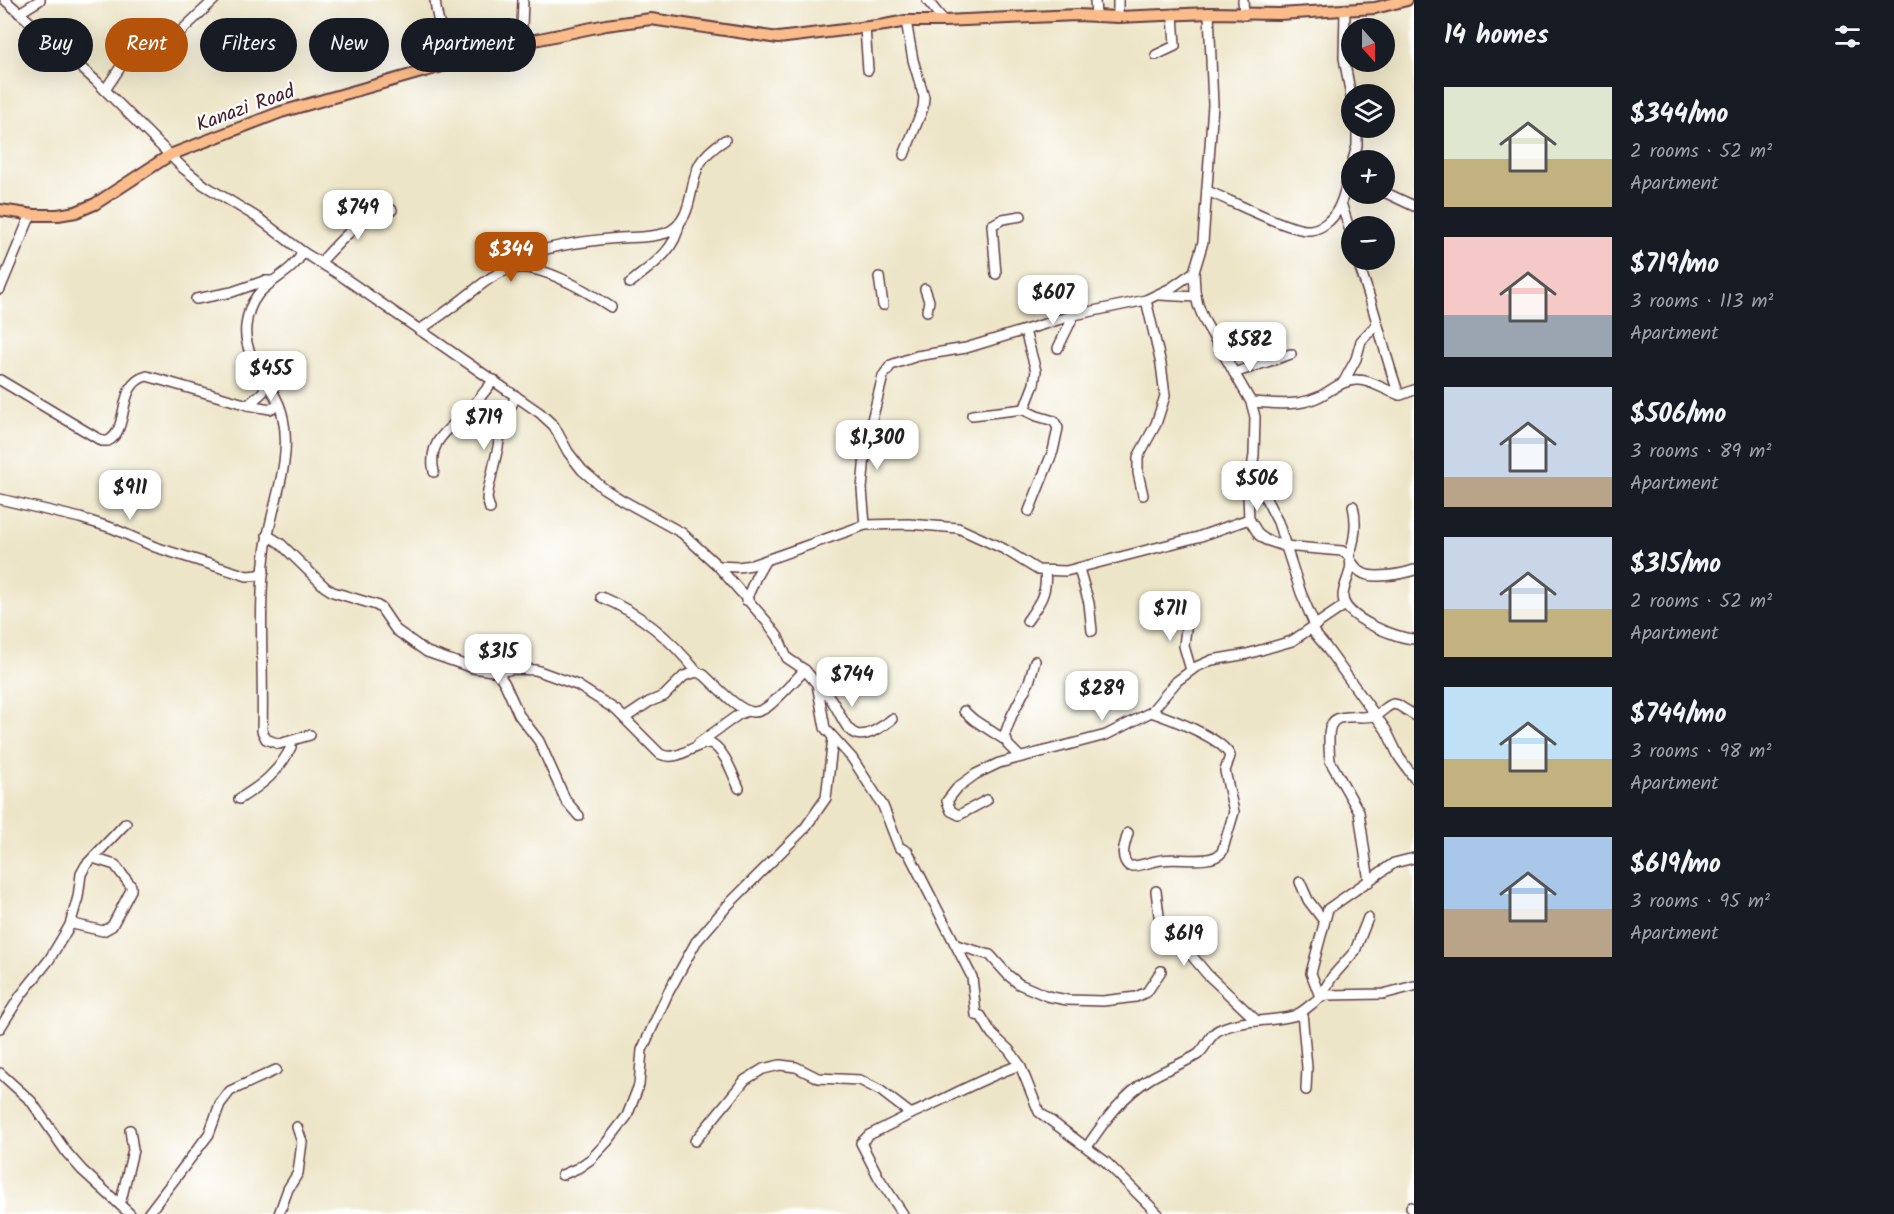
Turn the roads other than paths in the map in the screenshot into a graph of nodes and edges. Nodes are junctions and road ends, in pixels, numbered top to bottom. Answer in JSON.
{"nodes":[{"id":1,"x":5,"y":0,"type":"edge"},
{"id":2,"x":40,"y":0,"type":"edge"},
{"id":3,"x":214,"y":0,"type":"edge"},
{"id":4,"x":435,"y":0,"type":"edge"},
{"id":5,"x":523,"y":0,"type":"edge"},
{"id":6,"x":927,"y":0,"type":"edge"},
{"id":7,"x":1095,"y":0,"type":"edge"},
{"id":8,"x":1118,"y":0,"type":"edge"},
{"id":9,"x":1243,"y":0,"type":"edge"},
{"id":10,"x":1407,"y":0,"type":"edge"},
{"id":11,"x":1345,"y":9,"type":"junction"},
{"id":12,"x":19,"y":13,"type":"junction"},
{"id":13,"x":1209,"y":13,"type":"junction"},
{"id":14,"x":1173,"y":14,"type":"junction"},
{"id":15,"x":1244,"y":15,"type":"junction"},
{"id":16,"x":1096,"y":17,"type":"junction"},
{"id":17,"x":1118,"y":17,"type":"junction"},
{"id":18,"x":437,"y":18,"type":"edge"},
{"id":19,"x":522,"y":18,"type":"edge"},
{"id":20,"x":906,"y":21,"type":"junction"},
{"id":21,"x":944,"y":21,"type":"junction"},
{"id":22,"x":865,"y":28,"type":"junction"},
{"id":23,"x":536,"y":41,"type":"edge"},
{"id":24,"x":1156,"y":55,"type":"dead end"},
{"id":25,"x":868,"y":70,"type":"dead end"},
{"id":26,"x":419,"y":72,"type":"edge"},
{"id":27,"x":1349,"y":84,"type":"edge"},
{"id":28,"x":105,"y":90,"type":"junction"},
{"id":29,"x":725,"y":140,"type":"dead end"},
{"id":30,"x":170,"y":155,"type":"junction"},
{"id":31,"x":904,"y":155,"type":"dead end"},
{"id":32,"x":1207,"y":190,"type":"junction"},
{"id":33,"x":1395,"y":197,"type":"edge"},
{"id":34,"x":1341,"y":203,"type":"edge"},
{"id":35,"x":1414,"y":206,"type":"edge"},
{"id":36,"x":0,"y":210,"type":"edge"},
{"id":37,"x":392,"y":210,"type":"dead end"},
{"id":38,"x":34,"y":214,"type":"junction"},
{"id":39,"x":1021,"y":216,"type":"dead end"},
{"id":40,"x":679,"y":225,"type":"junction"},
{"id":41,"x":303,"y":252,"type":"junction"},
{"id":42,"x":320,"y":263,"type":"junction"},
{"id":43,"x":508,"y":270,"type":"junction"},
{"id":44,"x":1361,"y":270,"type":"edge"},
{"id":45,"x":1194,"y":272,"type":"junction"},
{"id":46,"x":996,"y":274,"type":"dead end"},
{"id":47,"x":879,"y":277,"type":"dead end"},
{"id":48,"x":271,"y":281,"type":"junction"},
{"id":49,"x":630,"y":283,"type":"dead end"},
{"id":50,"x":0,"y":289,"type":"edge"},
{"id":51,"x":925,"y":289,"type":"dead end"},
{"id":52,"x":1158,"y":295,"type":"junction"},
{"id":53,"x":1196,"y":297,"type":"junction"},
{"id":54,"x":196,"y":299,"type":"dead end"},
{"id":55,"x":1146,"y":300,"type":"junction"},
{"id":56,"x":883,"y":305,"type":"dead end"},
{"id":57,"x":611,"y":307,"type":"dead end"},
{"id":58,"x":927,"y":311,"type":"dead end"},
{"id":59,"x":1074,"y":315,"type":"junction"},
{"id":60,"x":1377,"y":325,"type":"junction"},
{"id":61,"x":419,"y":330,"type":"junction"},
{"id":62,"x":1025,"y":331,"type":"junction"},
{"id":63,"x":1058,"y":348,"type":"dead end"},
{"id":64,"x":1292,"y":354,"type":"dead end"},
{"id":65,"x":1234,"y":373,"type":"junction"},
{"id":66,"x":0,"y":380,"type":"edge"},
{"id":67,"x":494,"y":380,"type":"junction"},
{"id":68,"x":1343,"y":383,"type":"junction"},
{"id":69,"x":266,"y":384,"type":"junction"},
{"id":70,"x":1414,"y":390,"type":"edge"},
{"id":71,"x":1399,"y":395,"type":"junction"},
{"id":72,"x":516,"y":396,"type":"junction"},
{"id":73,"x":1251,"y":402,"type":"junction"},
{"id":74,"x":248,"y":405,"type":"junction"},
{"id":75,"x":279,"y":405,"type":"junction"},
{"id":76,"x":1024,"y":409,"type":"junction"},
{"id":77,"x":972,"y":415,"type":"dead end"},
{"id":78,"x":1251,"y":470,"type":"junction"},
{"id":79,"x":434,"y":472,"type":"dead end"},
{"id":80,"x":1143,"y":495,"type":"dead end"},
{"id":81,"x":0,"y":499,"type":"edge"},
{"id":82,"x":1353,"y":506,"type":"dead end"},
{"id":83,"x":490,"y":509,"type":"dead end"},
{"id":84,"x":1029,"y":510,"type":"dead end"},
{"id":85,"x":1249,"y":519,"type":"junction"},
{"id":86,"x":866,"y":525,"type":"junction"},
{"id":87,"x":267,"y":535,"type":"junction"},
{"id":88,"x":1284,"y":546,"type":"junction"},
{"id":89,"x":1350,"y":559,"type":"junction"},
{"id":90,"x":765,"y":561,"type":"junction"},
{"id":91,"x":718,"y":566,"type":"junction"},
{"id":92,"x":1079,"y":569,"type":"junction"},
{"id":93,"x":1414,"y":570,"type":"edge"},
{"id":94,"x":264,"y":571,"type":"junction"},
{"id":95,"x":1046,"y":571,"type":"junction"},
{"id":96,"x":601,"y":597,"type":"dead end"},
{"id":97,"x":746,"y":600,"type":"junction"},
{"id":98,"x":1345,"y":605,"type":"junction"},
{"id":99,"x":1188,"y":610,"type":"dead end"},
{"id":100,"x":1027,"y":621,"type":"dead end"},
{"id":101,"x":1313,"y":627,"type":"junction"},
{"id":102,"x":1092,"y":631,"type":"dead end"},
{"id":103,"x":1414,"y":639,"type":"edge"},
{"id":104,"x":1035,"y":661,"type":"dead end"},
{"id":105,"x":805,"y":670,"type":"junction"},
{"id":106,"x":1191,"y":670,"type":"junction"},
{"id":107,"x":496,"y":671,"type":"junction"},
{"id":108,"x":697,"y":672,"type":"junction"},
{"id":109,"x":817,"y":684,"type":"junction"},
{"id":110,"x":747,"y":711,"type":"junction"},
{"id":111,"x":964,"y":711,"type":"dead end"},
{"id":112,"x":1151,"y":712,"type":"junction"},
{"id":113,"x":1414,"y":715,"type":"edge"},
{"id":114,"x":1376,"y":716,"type":"junction"},
{"id":115,"x":625,"y":718,"type":"junction"},
{"id":116,"x":892,"y":719,"type":"dead end"},
{"id":117,"x":310,"y":735,"type":"dead end"},
{"id":118,"x":833,"y":738,"type":"junction"},
{"id":119,"x":1005,"y":740,"type":"junction"},
{"id":120,"x":289,"y":742,"type":"junction"},
{"id":121,"x":695,"y":747,"type":"junction"},
{"id":122,"x":1018,"y":756,"type":"junction"},
{"id":123,"x":1414,"y":778,"type":"edge"},
{"id":124,"x":739,"y":788,"type":"dead end"},
{"id":125,"x":238,"y":799,"type":"dead end"},
{"id":126,"x":987,"y":801,"type":"dead end"},
{"id":127,"x":579,"y":816,"type":"dead end"},
{"id":128,"x":126,"y":823,"type":"dead end"},
{"id":129,"x":1128,"y":833,"type":"dead end"},
{"id":130,"x":93,"y":858,"type":"junction"},
{"id":131,"x":1414,"y":858,"type":"edge"},
{"id":132,"x":1300,"y":882,"type":"dead end"},
{"id":133,"x":1369,"y":882,"type":"junction"},
{"id":134,"x":1156,"y":891,"type":"dead end"},
{"id":135,"x":1368,"y":918,"type":"dead end"},
{"id":136,"x":1324,"y":921,"type":"junction"},
{"id":137,"x":70,"y":924,"type":"junction"},
{"id":138,"x":956,"y":945,"type":"junction"},
{"id":139,"x":1161,"y":971,"type":"dead end"},
{"id":140,"x":1414,"y":986,"type":"edge"},
{"id":141,"x":1320,"y":997,"type":"junction"},
{"id":142,"x":1302,"y":1012,"type":"junction"},
{"id":143,"x":1257,"y":1021,"type":"junction"},
{"id":144,"x":0,"y":1028,"type":"edge"},
{"id":145,"x":1020,"y":1065,"type":"junction"},
{"id":146,"x":276,"y":1070,"type":"dead end"},
{"id":147,"x":0,"y":1073,"type":"edge"},
{"id":148,"x":1306,"y":1090,"type":"dead end"},
{"id":149,"x":911,"y":1114,"type":"junction"},
{"id":150,"x":297,"y":1127,"type":"dead end"},
{"id":151,"x":130,"y":1130,"type":"dead end"},
{"id":152,"x":695,"y":1140,"type":"dead end"},
{"id":153,"x":1087,"y":1147,"type":"junction"},
{"id":154,"x":562,"y":1175,"type":"dead end"},
{"id":155,"x":120,"y":1205,"type":"junction"},
{"id":156,"x":1149,"y":1205,"type":"junction"},
{"id":157,"x":130,"y":1214,"type":"edge"},
{"id":158,"x":148,"y":1214,"type":"edge"},
{"id":159,"x":279,"y":1214,"type":"edge"},
{"id":160,"x":903,"y":1214,"type":"edge"},
{"id":161,"x":1143,"y":1214,"type":"edge"},
{"id":162,"x":1158,"y":1214,"type":"edge"}],
"edges":[{"from":1,"to":12,"type":"street"},
{"from":2,"to":12,"type":"street"},
{"from":3,"to":28,"type":"street"},
{"from":4,"to":18,"type":"street"},
{"from":5,"to":19,"type":"street"},
{"from":6,"to":21,"type":"street"},
{"from":7,"to":16,"type":"street"},
{"from":8,"to":17,"type":"street"},
{"from":9,"to":15,"type":"street"},
{"from":10,"to":11,"type":"main road","name":"Kanazi Road"},
{"from":11,"to":15,"type":"main road","name":"Kanazi Road"},
{"from":11,"to":27,"type":"street"},
{"from":12,"to":28,"type":"street"},
{"from":13,"to":14,"type":"main road","name":"Kanazi Road"},
{"from":13,"to":15,"type":"main road","name":"Kanazi Road"},
{"from":13,"to":32,"type":"street"},
{"from":14,"to":17,"type":"main road","name":"Kanazi Road"},
{"from":14,"to":24,"type":"street"},
{"from":16,"to":17,"type":"main road","name":"Kanazi Road"},
{"from":16,"to":21,"type":"main road","name":"Kanazi Road"},
{"from":20,"to":21,"type":"main road","name":"Kanazi Road"},
{"from":20,"to":22,"type":"main road","name":"Kanazi Road"},
{"from":20,"to":31,"type":"street"},
{"from":22,"to":23,"type":"main road","name":"Kanazi Road"},
{"from":22,"to":25,"type":"street"},
{"from":26,"to":30,"type":"main road","name":"Kanazi Road"},
{"from":28,"to":30,"type":"street"},
{"from":29,"to":40,"type":"street"},
{"from":30,"to":38,"type":"main road","name":"Kanazi Road"},
{"from":30,"to":41,"type":"street"},
{"from":32,"to":34,"type":"street"},
{"from":32,"to":45,"type":"street"},
{"from":33,"to":35,"type":"street"},
{"from":36,"to":38,"type":"main road","name":"Kanazi Road"},
{"from":37,"to":42,"type":"street"},
{"from":38,"to":50,"type":"street"},
{"from":39,"to":46,"type":"street"},
{"from":40,"to":43,"type":"street"},
{"from":40,"to":49,"type":"street"},
{"from":41,"to":42,"type":"street"},
{"from":41,"to":48,"type":"street"},
{"from":42,"to":61,"type":"street"},
{"from":43,"to":57,"type":"street"},
{"from":43,"to":61,"type":"street"},
{"from":44,"to":60,"type":"street"},
{"from":45,"to":52,"type":"street"},
{"from":45,"to":53,"type":"street"},
{"from":47,"to":56,"type":"street"},
{"from":48,"to":54,"type":"street"},
{"from":48,"to":69,"type":"street"},
{"from":51,"to":58,"type":"street"},
{"from":52,"to":53,"type":"street"},
{"from":52,"to":55,"type":"street"},
{"from":53,"to":65,"type":"street"},
{"from":55,"to":59,"type":"street"},
{"from":55,"to":80,"type":"street"},
{"from":59,"to":62,"type":"street"},
{"from":59,"to":63,"type":"street"},
{"from":60,"to":68,"type":"street"},
{"from":60,"to":71,"type":"street"},
{"from":61,"to":67,"type":"street"},
{"from":62,"to":76,"type":"street"},
{"from":62,"to":86,"type":"street"},
{"from":64,"to":65,"type":"street"},
{"from":65,"to":73,"type":"street"},
{"from":66,"to":74,"type":"street"},
{"from":67,"to":72,"type":"street"},
{"from":67,"to":79,"type":"street"},
{"from":68,"to":71,"type":"street"},
{"from":68,"to":73,"type":"street"},
{"from":69,"to":74,"type":"street"},
{"from":69,"to":75,"type":"street"},
{"from":70,"to":71,"type":"street"},
{"from":72,"to":83,"type":"street"},
{"from":72,"to":91,"type":"street"},
{"from":73,"to":78,"type":"street"},
{"from":74,"to":75,"type":"street"},
{"from":75,"to":87,"type":"street"},
{"from":76,"to":77,"type":"street"},
{"from":76,"to":84,"type":"street"},
{"from":78,"to":85,"type":"street"},
{"from":78,"to":88,"type":"street"},
{"from":81,"to":94,"type":"street"},
{"from":82,"to":89,"type":"street"},
{"from":85,"to":88,"type":"street"},
{"from":85,"to":92,"type":"street"},
{"from":86,"to":90,"type":"street"},
{"from":86,"to":95,"type":"street"},
{"from":87,"to":94,"type":"street"},
{"from":87,"to":107,"type":"street"},
{"from":88,"to":89,"type":"street"},
{"from":88,"to":101,"type":"street"},
{"from":89,"to":93,"type":"street"},
{"from":89,"to":98,"type":"street"},
{"from":90,"to":91,"type":"street"},
{"from":90,"to":97,"type":"street"},
{"from":91,"to":97,"type":"street"},
{"from":92,"to":95,"type":"street"},
{"from":92,"to":102,"type":"street"},
{"from":94,"to":120,"type":"street"},
{"from":95,"to":100,"type":"street"},
{"from":96,"to":108,"type":"street"},
{"from":97,"to":105,"type":"street"},
{"from":98,"to":101,"type":"street"},
{"from":98,"to":103,"type":"street"},
{"from":99,"to":106,"type":"street"},
{"from":101,"to":106,"type":"street"},
{"from":101,"to":114,"type":"street"},
{"from":104,"to":119,"type":"street"},
{"from":105,"to":109,"type":"street"},
{"from":105,"to":110,"type":"street"},
{"from":106,"to":112,"type":"street"},
{"from":107,"to":115,"type":"street"},
{"from":107,"to":127,"type":"street"},
{"from":108,"to":110,"type":"street"},
{"from":108,"to":115,"type":"street"},
{"from":109,"to":116,"type":"street"},
{"from":109,"to":118,"type":"street"},
{"from":110,"to":121,"type":"street"},
{"from":111,"to":119,"type":"street"},
{"from":112,"to":122,"type":"street"},
{"from":112,"to":129,"type":"street"},
{"from":113,"to":114,"type":"street"},
{"from":114,"to":123,"type":"street"},
{"from":114,"to":133,"type":"street"},
{"from":115,"to":121,"type":"street"},
{"from":117,"to":120,"type":"street"},
{"from":118,"to":138,"type":"street"},
{"from":118,"to":154,"type":"street"},
{"from":119,"to":122,"type":"street"},
{"from":120,"to":125,"type":"street"},
{"from":121,"to":124,"type":"street"},
{"from":122,"to":126,"type":"street"},
{"from":128,"to":130,"type":"street"},
{"from":130,"to":137,"type":"street"},
{"from":130,"to":137,"type":"street"},
{"from":131,"to":133,"type":"street"},
{"from":132,"to":136,"type":"street"},
{"from":133,"to":136,"type":"street"},
{"from":134,"to":143,"type":"street"},
{"from":135,"to":141,"type":"street"},
{"from":136,"to":141,"type":"street"},
{"from":137,"to":144,"type":"street"},
{"from":138,"to":139,"type":"street"},
{"from":138,"to":145,"type":"street"},
{"from":140,"to":141,"type":"street"},
{"from":141,"to":142,"type":"street"},
{"from":142,"to":143,"type":"street"},
{"from":142,"to":148,"type":"street"},
{"from":143,"to":153,"type":"street"},
{"from":145,"to":149,"type":"street"},
{"from":145,"to":153,"type":"street"},
{"from":146,"to":158,"type":"street"},
{"from":147,"to":155,"type":"street"},
{"from":149,"to":152,"type":"street"},
{"from":149,"to":160,"type":"street"},
{"from":150,"to":159,"type":"street"},
{"from":151,"to":155,"type":"street"},
{"from":153,"to":156,"type":"street"},
{"from":155,"to":157,"type":"street"},
{"from":156,"to":161,"type":"street"},
{"from":156,"to":162,"type":"street"}]}
